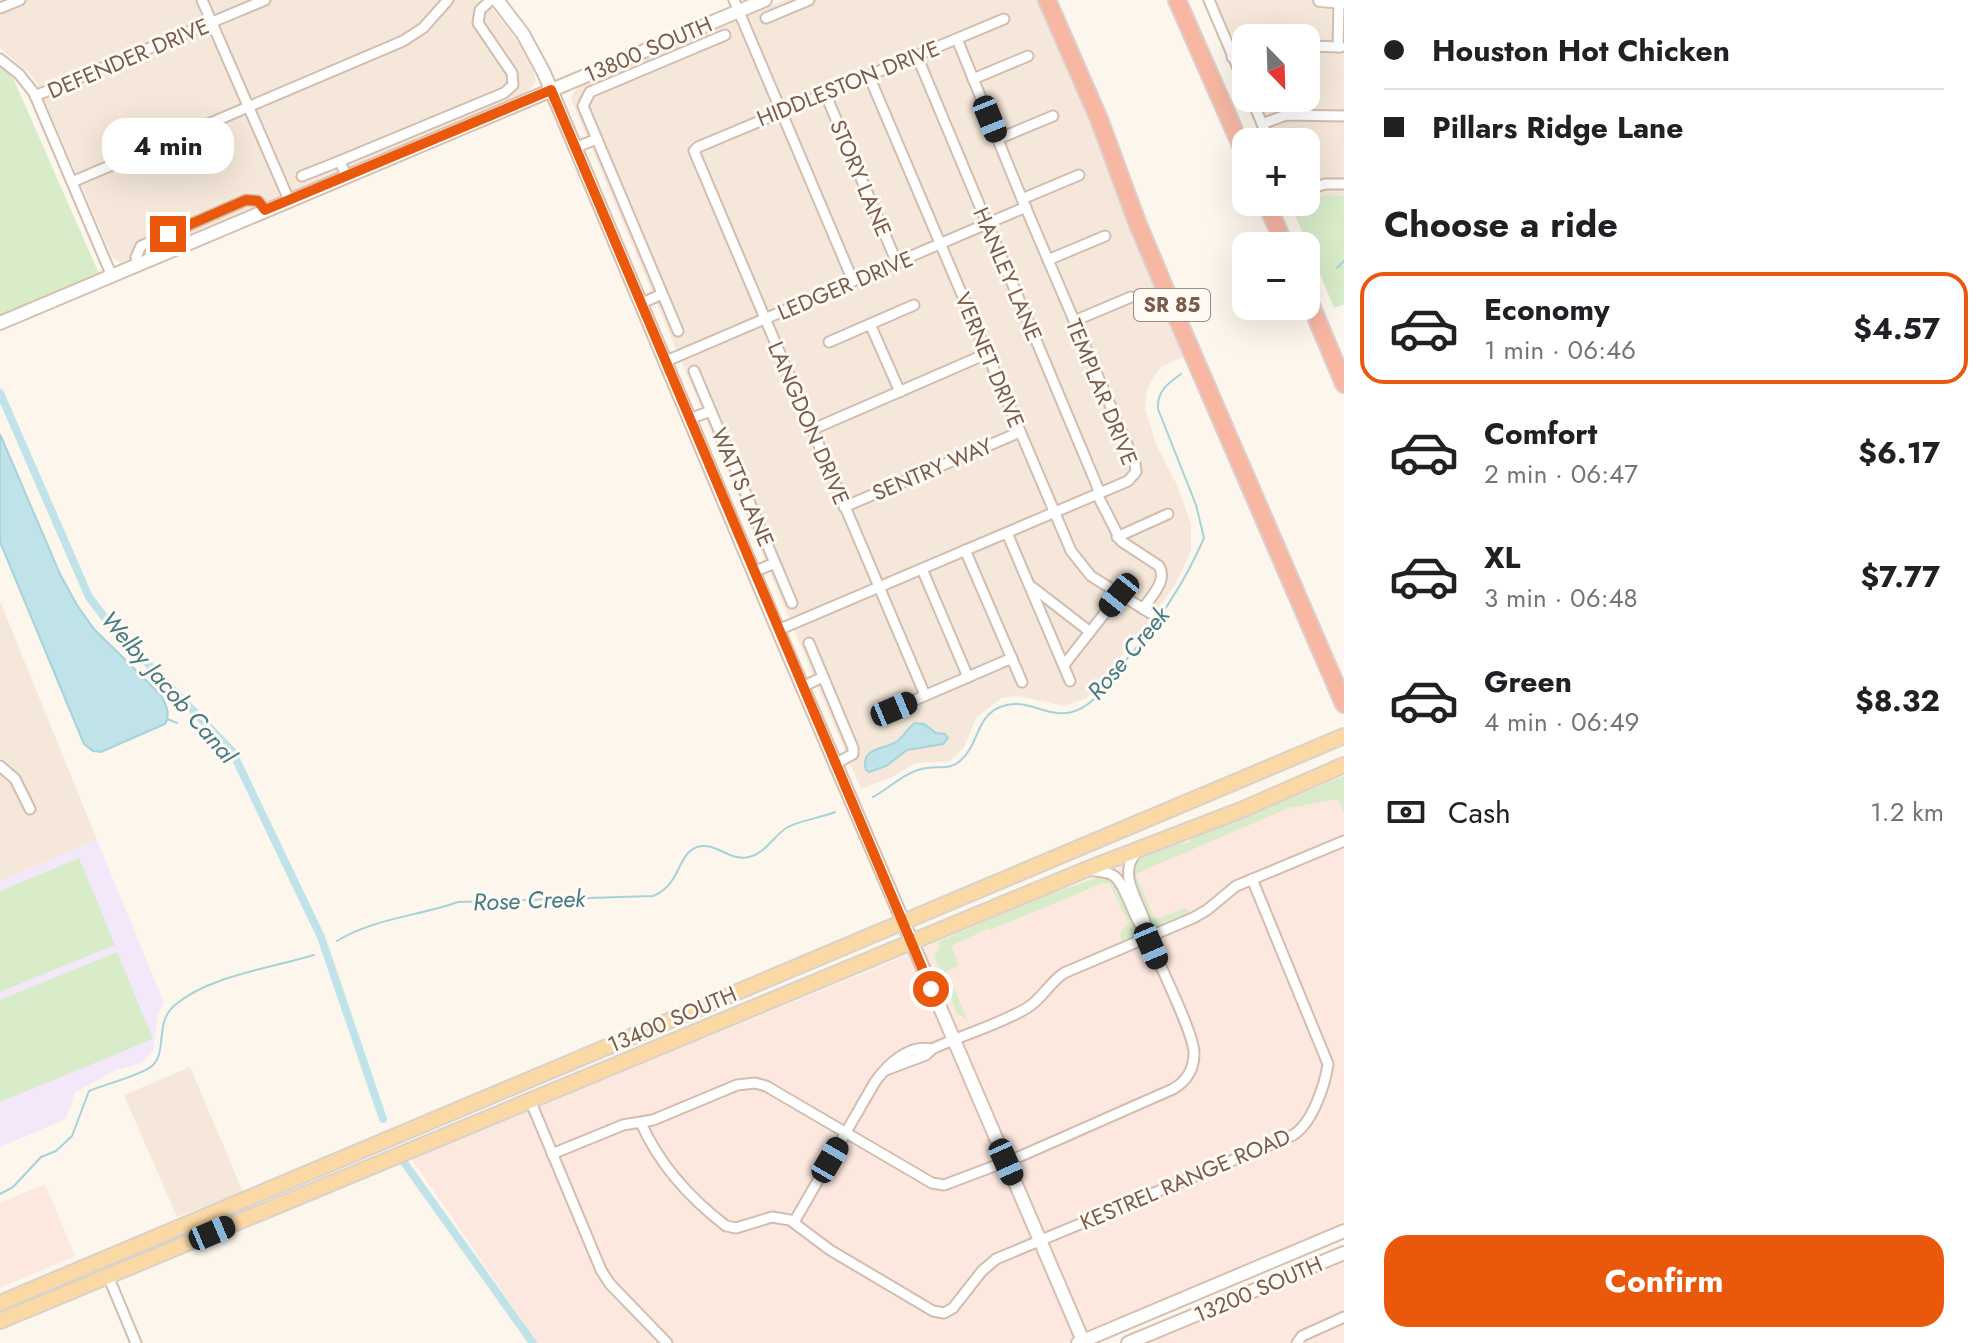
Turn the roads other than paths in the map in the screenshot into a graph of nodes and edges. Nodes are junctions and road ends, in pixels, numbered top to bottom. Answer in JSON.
{"nodes":[{"id":1,"x":20,"y":0,"type":"edge"},
{"id":2,"x":202,"y":0,"type":"edge"},
{"id":3,"x":265,"y":0,"type":"edge"},
{"id":4,"x":448,"y":0,"type":"edge"},
{"id":5,"x":491,"y":0,"type":"edge"},
{"id":6,"x":497,"y":0,"type":"edge"},
{"id":7,"x":765,"y":0,"type":"edge"},
{"id":8,"x":1047,"y":0,"type":"edge"},
{"id":9,"x":1177,"y":0,"type":"edge"},
{"id":10,"x":1209,"y":0,"type":"edge"},
{"id":11,"x":1320,"y":0,"type":"edge"},
{"id":12,"x":805,"y":1,"type":"edge"},
{"id":13,"x":1341,"y":2,"type":"edge"},
{"id":14,"x":736,"y":6,"type":"edge"},
{"id":15,"x":0,"y":8,"type":"edge"},
{"id":16,"x":766,"y":18,"type":"dead end"},
{"id":17,"x":1004,"y":19,"type":"dead end"},
{"id":18,"x":212,"y":22,"type":"junction"},
{"id":19,"x":681,"y":35,"type":"junction"},
{"id":20,"x":725,"y":35,"type":"dead end"},
{"id":21,"x":957,"y":39,"type":"junction"},
{"id":22,"x":1320,"y":46,"type":"edge"},
{"id":23,"x":1341,"y":47,"type":"edge"},
{"id":24,"x":688,"y":51,"type":"junction"},
{"id":25,"x":917,"y":56,"type":"junction"},
{"id":26,"x":1028,"y":56,"type":"dead end"},
{"id":27,"x":1232,"y":57,"type":"edge"},
{"id":28,"x":0,"y":59,"type":"edge"},
{"id":29,"x":615,"y":63,"type":"junction"},
{"id":30,"x":869,"y":76,"type":"junction"},
{"id":31,"x":622,"y":79,"type":"junction"},
{"id":32,"x":973,"y":79,"type":"junction"},
{"id":33,"x":551,"y":90,"type":"junction"},
{"id":34,"x":825,"y":93,"type":"junction"},
{"id":35,"x":35,"y":96,"type":"junction"},
{"id":36,"x":248,"y":107,"type":"junction"},
{"id":37,"x":780,"y":111,"type":"junction"},
{"id":38,"x":1257,"y":112,"type":"edge"},
{"id":39,"x":1053,"y":116,"type":"dead end"},
{"id":40,"x":1344,"y":116,"type":"edge"},
{"id":41,"x":1262,"y":124,"type":"junction"},
{"id":42,"x":1233,"y":128,"type":"edge"},
{"id":43,"x":1264,"y":128,"type":"edge"},
{"id":44,"x":597,"y":139,"type":"junction"},
{"id":45,"x":998,"y":139,"type":"junction"},
{"id":46,"x":574,"y":148,"type":"junction"},
{"id":47,"x":694,"y":151,"type":"joint"},
{"id":48,"x":340,"y":161,"type":"junction"},
{"id":49,"x":1079,"y":175,"type":"dead end"},
{"id":50,"x":302,"y":176,"type":"dead end"},
{"id":51,"x":346,"y":176,"type":"junction"},
{"id":52,"x":72,"y":182,"type":"junction"},
{"id":53,"x":1320,"y":184,"type":"edge"},
{"id":54,"x":1344,"y":184,"type":"edge"},
{"id":55,"x":289,"y":200,"type":"junction"},
{"id":56,"x":1024,"y":203,"type":"junction"},
{"id":57,"x":987,"y":224,"type":"junction"},
{"id":58,"x":1105,"y":236,"type":"dead end"},
{"id":59,"x":940,"y":243,"type":"junction"},
{"id":60,"x":1048,"y":260,"type":"junction"},
{"id":61,"x":897,"y":263,"type":"junction"},
{"id":62,"x":111,"y":274,"type":"junction"},
{"id":63,"x":853,"y":281,"type":"junction"},
{"id":64,"x":662,"y":294,"type":"junction"},
{"id":65,"x":1131,"y":297,"type":"dead end"},
{"id":66,"x":640,"y":304,"type":"junction"},
{"id":67,"x":914,"y":305,"type":"dead end"},
{"id":68,"x":764,"y":319,"type":"junction"},
{"id":69,"x":1317,"y":320,"type":"edge"},
{"id":70,"x":1074,"y":321,"type":"junction"},
{"id":71,"x":0,"y":323,"type":"edge"},
{"id":72,"x":870,"y":324,"type":"junction"},
{"id":73,"x":678,"y":331,"type":"dead end"},
{"id":74,"x":829,"y":342,"type":"dead end"},
{"id":75,"x":986,"y":354,"type":"junction"},
{"id":76,"x":664,"y":362,"type":"junction"},
{"id":77,"x":694,"y":371,"type":"dead end"},
{"id":78,"x":1344,"y":384,"type":"edge"},
{"id":79,"x":900,"y":392,"type":"junction"},
{"id":80,"x":711,"y":411,"type":"junction"},
{"id":81,"x":689,"y":419,"type":"junction"},
{"id":82,"x":811,"y":430,"type":"junction"},
{"id":83,"x":1020,"y":432,"type":"junction"},
{"id":84,"x":1099,"y":493,"type":"junction"},
{"id":85,"x":844,"y":507,"type":"junction"},
{"id":86,"x":1054,"y":512,"type":"junction"},
{"id":87,"x":1168,"y":514,"type":"dead end"},
{"id":88,"x":1007,"y":533,"type":"junction"},
{"id":89,"x":1117,"y":537,"type":"junction"},
{"id":90,"x":965,"y":550,"type":"junction"},
{"id":91,"x":775,"y":563,"type":"junction"},
{"id":92,"x":922,"y":569,"type":"junction"},
{"id":93,"x":753,"y":572,"type":"junction"},
{"id":94,"x":1029,"y":585,"type":"junction"},
{"id":95,"x":879,"y":587,"type":"junction"},
{"id":96,"x":1119,"y":595,"type":"junction"},
{"id":97,"x":792,"y":603,"type":"dead end"},
{"id":98,"x":1146,"y":611,"type":"joint"},
{"id":99,"x":778,"y":630,"type":"junction"},
{"id":100,"x":1089,"y":631,"type":"junction"},
{"id":101,"x":809,"y":643,"type":"dead end"},
{"id":102,"x":1012,"y":658,"type":"junction"},
{"id":103,"x":1064,"y":665,"type":"junction"},
{"id":104,"x":823,"y":677,"type":"junction"},
{"id":105,"x":968,"y":677,"type":"junction"},
{"id":106,"x":1070,"y":681,"type":"dead end"},
{"id":107,"x":1022,"y":682,"type":"dead end"},
{"id":108,"x":802,"y":687,"type":"junction"},
{"id":109,"x":925,"y":695,"type":"junction"},
{"id":110,"x":1344,"y":704,"type":"edge"},
{"id":111,"x":894,"y":709,"type":"dead end"},
{"id":112,"x":1344,"y":736,"type":"edge"},
{"id":113,"x":835,"y":764,"type":"junction"},
{"id":114,"x":1344,"y":765,"type":"edge"},
{"id":115,"x":0,"y":766,"type":"edge"},
{"id":116,"x":30,"y":809,"type":"dead end"},
{"id":117,"x":1344,"y":841,"type":"edge"},
{"id":118,"x":1141,"y":848,"type":"junction"},
{"id":119,"x":1085,"y":870,"type":"junction"},
{"id":120,"x":1252,"y":879,"type":"junction"},
{"id":121,"x":902,"y":922,"type":"junction"},
{"id":122,"x":1148,"y":937,"type":"junction"},
{"id":123,"x":911,"y":943,"type":"junction"},
{"id":124,"x":953,"y":1039,"type":"junction"},
{"id":125,"x":530,"y":1100,"type":"junction"},
{"id":126,"x":641,"y":1123,"type":"junction"},
{"id":127,"x":846,"y":1133,"type":"junction"},
{"id":128,"x":552,"y":1154,"type":"junction"},
{"id":129,"x":1006,"y":1162,"type":"junction"},
{"id":130,"x":794,"y":1222,"type":"junction"},
{"id":131,"x":1344,"y":1231,"type":"edge"},
{"id":132,"x":1040,"y":1240,"type":"junction"},
{"id":133,"x":1344,"y":1253,"type":"edge"},
{"id":134,"x":108,"y":1276,"type":"junction"},
{"id":135,"x":0,"y":1303,"type":"edge"},
{"id":136,"x":1344,"y":1317,"type":"edge"},
{"id":137,"x":0,"y":1321,"type":"edge"},
{"id":138,"x":1082,"y":1342,"type":"edge"},
{"id":139,"x":136,"y":1343,"type":"edge"},
{"id":140,"x":667,"y":1343,"type":"edge"},
{"id":141,"x":1128,"y":1343,"type":"edge"},
{"id":142,"x":1297,"y":1343,"type":"edge"}],
"edges":[{"from":1,"to":15,"type":"street"},
{"from":2,"to":18,"type":"street"},
{"from":3,"to":18,"type":"street","name":"DEFENDER DRIVE"},
{"from":4,"to":36,"type":"street"},
{"from":5,"to":48,"type":"street"},
{"from":6,"to":33,"type":"main road"},
{"from":7,"to":14,"type":"main road","name":"13800 SOUTH"},
{"from":8,"to":110,"type":"highway","number":"SR 85"},
{"from":9,"to":42,"type":"highway"},
{"from":10,"to":27,"type":"street"},
{"from":11,"to":13,"type":"main road"},
{"from":12,"to":16,"type":"street"},
{"from":13,"to":23,"type":"street"},
{"from":14,"to":19,"type":"main road","name":"13800 SOUTH"},
{"from":14,"to":37,"type":"street"},
{"from":17,"to":21,"type":"street","name":"HIDDLESTON DRIVE"},
{"from":18,"to":35,"type":"street","name":"DEFENDER DRIVE"},
{"from":18,"to":36,"type":"street"},
{"from":19,"to":24,"type":"street"},
{"from":19,"to":29,"type":"main road","name":"13800 SOUTH"},
{"from":20,"to":24,"type":"street"},
{"from":21,"to":25,"type":"street","name":"HIDDLESTON DRIVE"},
{"from":21,"to":32,"type":"street","name":"TEMPLAR DRIVE"},
{"from":22,"to":23,"type":"street"},
{"from":24,"to":31,"type":"street"},
{"from":25,"to":30,"type":"street","name":"HIDDLESTON DRIVE"},
{"from":25,"to":57,"type":"street","name":"HANLEY LANE"},
{"from":26,"to":32,"type":"street"},
{"from":28,"to":35,"type":"street"},
{"from":29,"to":31,"type":"street"},
{"from":29,"to":33,"type":"main road","name":"13800 SOUTH"},
{"from":30,"to":34,"type":"street","name":"HIDDLESTON DRIVE"},
{"from":30,"to":59,"type":"street","name":"VERNET DRIVE"},
{"from":31,"to":44,"type":"street"},
{"from":32,"to":45,"type":"street","name":"TEMPLAR DRIVE"},
{"from":33,"to":46,"type":"main road"},
{"from":33,"to":51,"type":"main road","name":"13800 SOUTH"},
{"from":34,"to":37,"type":"street","name":"HIDDLESTON DRIVE"},
{"from":34,"to":61,"type":"street","name":"STORY LANE"},
{"from":35,"to":52,"type":"street"},
{"from":36,"to":52,"type":"street"},
{"from":36,"to":55,"type":"street"},
{"from":37,"to":47,"type":"street","name":"HIDDLESTON DRIVE"},
{"from":37,"to":63,"type":"street"},
{"from":38,"to":41,"type":"street"},
{"from":39,"to":45,"type":"street"},
{"from":40,"to":41,"type":"street"},
{"from":41,"to":43,"type":"street"},
{"from":44,"to":46,"type":"street"},
{"from":44,"to":64,"type":"street"},
{"from":45,"to":56,"type":"street","name":"TEMPLAR DRIVE"},
{"from":46,"to":66,"type":"main road"},
{"from":47,"to":68,"type":"street","name":"LANGDON DRIVE"},
{"from":48,"to":50,"type":"street"},
{"from":48,"to":51,"type":"street"},
{"from":49,"to":56,"type":"street","name":"LEDGER DRIVE"},
{"from":51,"to":55,"type":"main road","name":"13800 SOUTH"},
{"from":52,"to":62,"type":"street"},
{"from":53,"to":54,"type":"street"},
{"from":55,"to":62,"type":"main road","name":"13800 SOUTH"},
{"from":56,"to":57,"type":"street","name":"LEDGER DRIVE"},
{"from":56,"to":60,"type":"street","name":"TEMPLAR DRIVE"},
{"from":57,"to":59,"type":"street","name":"LEDGER DRIVE"},
{"from":57,"to":84,"type":"street","name":"HANLEY LANE"},
{"from":58,"to":60,"type":"street"},
{"from":59,"to":61,"type":"street","name":"LEDGER DRIVE"},
{"from":59,"to":75,"type":"street","name":"VERNET DRIVE"},
{"from":60,"to":70,"type":"street","name":"TEMPLAR DRIVE"},
{"from":61,"to":63,"type":"street","name":"LEDGER DRIVE"},
{"from":62,"to":71,"type":"main road","name":"13800 SOUTH"},
{"from":63,"to":68,"type":"street","name":"LEDGER DRIVE"},
{"from":64,"to":66,"type":"street"},
{"from":64,"to":73,"type":"street"},
{"from":65,"to":70,"type":"street"},
{"from":66,"to":76,"type":"main road"},
{"from":67,"to":72,"type":"street"},
{"from":68,"to":76,"type":"street","name":"LEDGER DRIVE"},
{"from":68,"to":82,"type":"street","name":"LANGDON DRIVE"},
{"from":69,"to":78,"type":"highway"},
{"from":70,"to":84,"type":"street","name":"TEMPLAR DRIVE"},
{"from":72,"to":74,"type":"street"},
{"from":72,"to":79,"type":"street"},
{"from":75,"to":79,"type":"street"},
{"from":75,"to":83,"type":"street","name":"VERNET DRIVE"},
{"from":76,"to":81,"type":"main road"},
{"from":77,"to":80,"type":"street","name":"WATTS LANE"},
{"from":79,"to":82,"type":"street"},
{"from":80,"to":81,"type":"street","name":"WATTS LANE"},
{"from":80,"to":91,"type":"street","name":"WATTS LANE"},
{"from":81,"to":93,"type":"main road"},
{"from":82,"to":85,"type":"street","name":"LANGDON DRIVE"},
{"from":83,"to":85,"type":"street","name":"SENTRY WAY"},
{"from":83,"to":86,"type":"street","name":"VERNET DRIVE"},
{"from":84,"to":86,"type":"street","name":"TEMPLAR DRIVE"},
{"from":84,"to":89,"type":"street","name":"HANLEY LANE"},
{"from":85,"to":95,"type":"street","name":"LANGDON DRIVE"},
{"from":86,"to":88,"type":"street","name":"TEMPLAR DRIVE"},
{"from":86,"to":96,"type":"street","name":"VERNET DRIVE"},
{"from":87,"to":89,"type":"street"},
{"from":88,"to":90,"type":"street","name":"TEMPLAR DRIVE"},
{"from":88,"to":94,"type":"street"},
{"from":89,"to":98,"type":"street","name":"HANLEY LANE"},
{"from":90,"to":92,"type":"street","name":"TEMPLAR DRIVE"},
{"from":90,"to":102,"type":"street"},
{"from":91,"to":93,"type":"street","name":"WATTS LANE"},
{"from":91,"to":97,"type":"street","name":"WATTS LANE"},
{"from":92,"to":95,"type":"street","name":"TEMPLAR DRIVE"},
{"from":92,"to":105,"type":"street"},
{"from":93,"to":99,"type":"main road"},
{"from":94,"to":100,"type":"street"},
{"from":94,"to":103,"type":"street"},
{"from":95,"to":99,"type":"street","name":"TEMPLAR DRIVE"},
{"from":95,"to":109,"type":"street","name":"LANGDON DRIVE"},
{"from":96,"to":98,"type":"street","name":"VERNET DRIVE"},
{"from":96,"to":100,"type":"street"},
{"from":99,"to":108,"type":"main road"},
{"from":100,"to":103,"type":"street"},
{"from":101,"to":104,"type":"street"},
{"from":102,"to":105,"type":"street"},
{"from":102,"to":107,"type":"street"},
{"from":103,"to":106,"type":"street"},
{"from":104,"to":108,"type":"street"},
{"from":104,"to":113,"type":"street"},
{"from":105,"to":109,"type":"street"},
{"from":108,"to":113,"type":"main road"},
{"from":109,"to":111,"type":"street"},
{"from":112,"to":121,"type":"main road","name":"13400 SOUTH"},
{"from":113,"to":121,"type":"main road"},
{"from":114,"to":118,"type":"main road","name":"13400 SOUTH"},
{"from":115,"to":116,"type":"street"},
{"from":117,"to":120,"type":"street"},
{"from":118,"to":119,"type":"main road","name":"13400 SOUTH"},
{"from":118,"to":122,"type":"street"},
{"from":119,"to":122,"type":"street"},
{"from":119,"to":123,"type":"main road","name":"13400 SOUTH"},
{"from":120,"to":122,"type":"street"},
{"from":120,"to":132,"type":"street","name":"KESTREL RANGE ROAD"},
{"from":121,"to":123,"type":"main road"},
{"from":121,"to":135,"type":"main road","name":"13400 SOUTH"},
{"from":122,"to":124,"type":"street"},
{"from":122,"to":129,"type":"street"},
{"from":123,"to":124,"type":"main road"},
{"from":123,"to":125,"type":"main road","name":"13400 SOUTH"},
{"from":124,"to":127,"type":"street"},
{"from":124,"to":129,"type":"main road"},
{"from":125,"to":128,"type":"street"},
{"from":125,"to":134,"type":"main road","name":"13400 SOUTH"},
{"from":126,"to":127,"type":"street"},
{"from":126,"to":128,"type":"street"},
{"from":126,"to":130,"type":"street"},
{"from":127,"to":129,"type":"street"},
{"from":127,"to":130,"type":"street"},
{"from":128,"to":140,"type":"street"},
{"from":129,"to":132,"type":"main road"},
{"from":130,"to":132,"type":"street","name":"KESTREL RANGE ROAD"},
{"from":131,"to":138,"type":"main road"},
{"from":132,"to":138,"type":"main road"},
{"from":133,"to":141,"type":"main road","name":"13200 SOUTH"},
{"from":134,"to":137,"type":"main road","name":"13400 SOUTH"},
{"from":134,"to":139,"type":"street"},
{"from":136,"to":142,"type":"street"}]}
